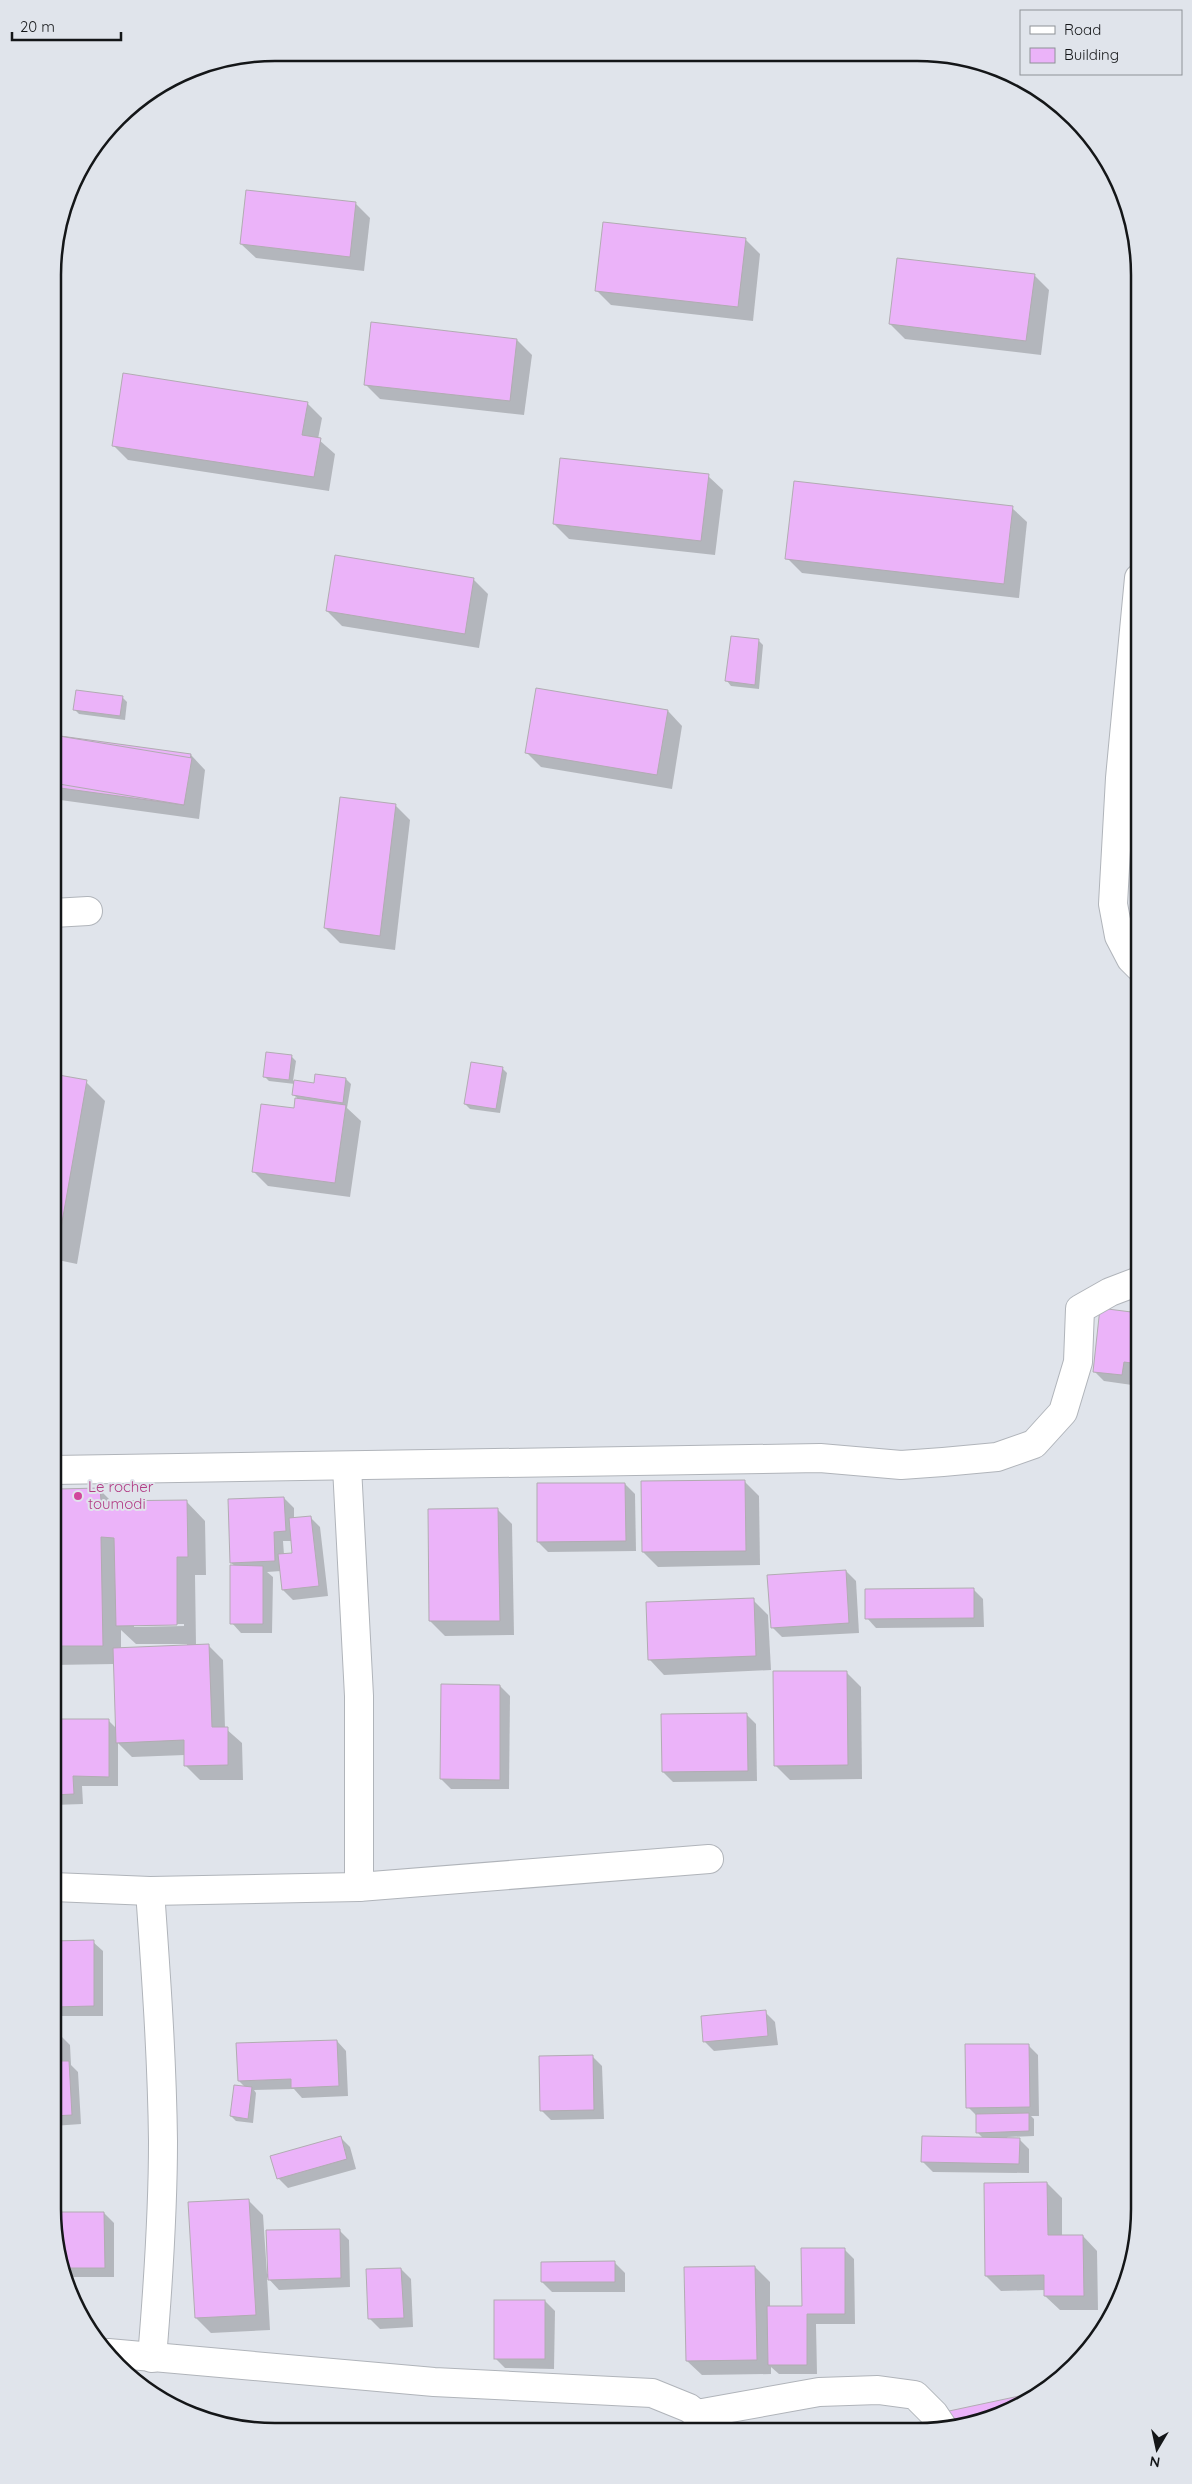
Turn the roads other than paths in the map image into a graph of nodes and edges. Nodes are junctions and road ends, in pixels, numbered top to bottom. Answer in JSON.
{"nodes":[{"id":1,"x":1131,"y":662,"type":"edge"},
{"id":2,"x":88,"y":911,"type":"dead end"},
{"id":3,"x":61,"y":913,"type":"edge"},
{"id":4,"x":1131,"y":959,"type":"edge"},
{"id":5,"x":1131,"y":1284,"type":"edge"},
{"id":6,"x":347,"y":1467,"type":"junction"},
{"id":7,"x":61,"y":1470,"type":"edge"},
{"id":8,"x":709,"y":1859,"type":"dead end"},
{"id":9,"x":61,"y":1887,"type":"edge"},
{"id":10,"x":360,"y":1887,"type":"junction"},
{"id":11,"x":150,"y":1891,"type":"junction"},
{"id":12,"x":119,"y":2355,"type":"edge"},
{"id":13,"x":152,"y":2358,"type":"junction"},
{"id":14,"x":939,"y":2421,"type":"edge"},
{"id":15,"x":707,"y":2422,"type":"edge"}],
"edges":[{"from":1,"to":4,"type":"street"},
{"from":2,"to":3,"type":"street"},
{"from":5,"to":6,"type":"street"},
{"from":6,"to":7,"type":"street"},
{"from":6,"to":10,"type":"street"},
{"from":8,"to":10,"type":"street"},
{"from":9,"to":11,"type":"street"},
{"from":10,"to":11,"type":"street"},
{"from":11,"to":13,"type":"street"},
{"from":12,"to":13,"type":"street"},
{"from":13,"to":15,"type":"street"},
{"from":14,"to":15,"type":"street"}]}
